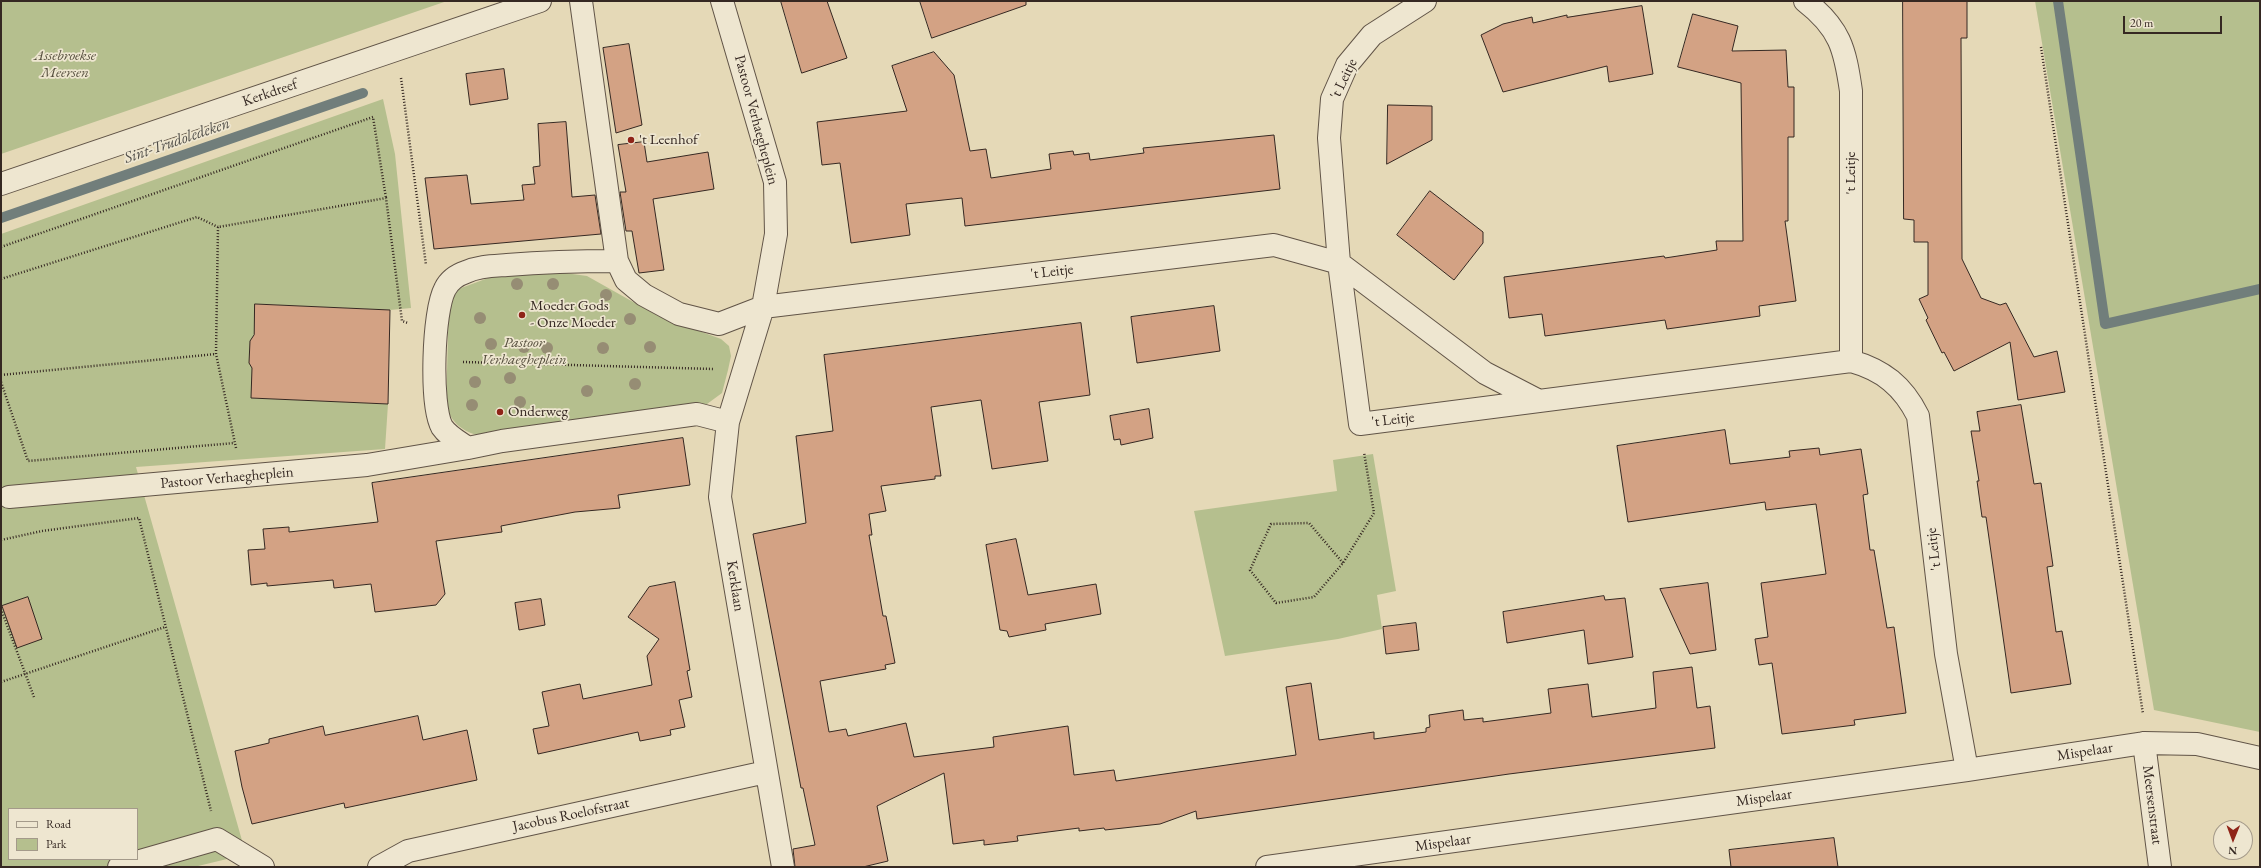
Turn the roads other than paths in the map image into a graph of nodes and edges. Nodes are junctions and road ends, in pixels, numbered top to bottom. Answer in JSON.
{"nodes":[{"id":1,"x":540,"y":1,"type":"edge"},
{"id":2,"x":580,"y":1,"type":"edge"},
{"id":3,"x":722,"y":1,"type":"edge"},
{"id":4,"x":1424,"y":1,"type":"edge"},
{"id":5,"x":1806,"y":1,"type":"edge"},
{"id":6,"x":1,"y":184,"type":"edge"},
{"id":7,"x":617,"y":261,"type":"junction"},
{"id":8,"x":1339,"y":263,"type":"junction"},
{"id":9,"x":763,"y":307,"type":"junction"},
{"id":10,"x":1851,"y":360,"type":"junction"},
{"id":11,"x":1539,"y":401,"type":"junction"},
{"id":12,"x":728,"y":422,"type":"junction"},
{"id":13,"x":468,"y":448,"type":"junction"},
{"id":14,"x":9,"y":497,"type":"dead end"},
{"id":15,"x":2144,"y":743,"type":"junction"},
{"id":16,"x":2260,"y":758,"type":"edge"},
{"id":17,"x":1968,"y":770,"type":"junction"},
{"id":18,"x":766,"y":772,"type":"junction"},
{"id":19,"x":118,"y":867,"type":"edge"},
{"id":20,"x":263,"y":867,"type":"edge"},
{"id":21,"x":379,"y":867,"type":"edge"},
{"id":22,"x":783,"y":867,"type":"edge"},
{"id":23,"x":1267,"y":867,"type":"edge"},
{"id":24,"x":2160,"y":867,"type":"edge"}],
"edges":[{"from":1,"to":6,"type":"street","name":"Kerkdreef"},
{"from":2,"to":7,"type":"street"},
{"from":3,"to":9,"type":"street","name":"Pastoor Verhaegheplein"},
{"from":4,"to":8,"type":"street","name":"'t Leitje"},
{"from":5,"to":10,"type":"street","name":"'t Leitje"},
{"from":7,"to":9,"type":"street"},
{"from":7,"to":13,"type":"street"},
{"from":8,"to":9,"type":"street","name":"'t Leitje"},
{"from":8,"to":11,"type":"street","name":"'t Leitje"},
{"from":8,"to":11,"type":"street","name":"'t Leitje"},
{"from":9,"to":12,"type":"street","name":"Kerklaan"},
{"from":10,"to":11,"type":"street","name":"'t Leitje"},
{"from":10,"to":17,"type":"street","name":"'t Leitje"},
{"from":12,"to":13,"type":"street","name":"Pastoor Verhaegheplein"},
{"from":12,"to":18,"type":"street","name":"Kerklaan"},
{"from":13,"to":14,"type":"street","name":"Pastoor Verhaegheplein"},
{"from":15,"to":16,"type":"street","name":"Mispelaar"},
{"from":15,"to":17,"type":"street","name":"Mispelaar"},
{"from":15,"to":24,"type":"street","name":"Meersenstraat"},
{"from":17,"to":23,"type":"street","name":"Mispelaar"},
{"from":18,"to":21,"type":"street","name":"Jacobus Roelofstraat"},
{"from":18,"to":22,"type":"street","name":"Kerklaan"},
{"from":19,"to":20,"type":"street"}]}
